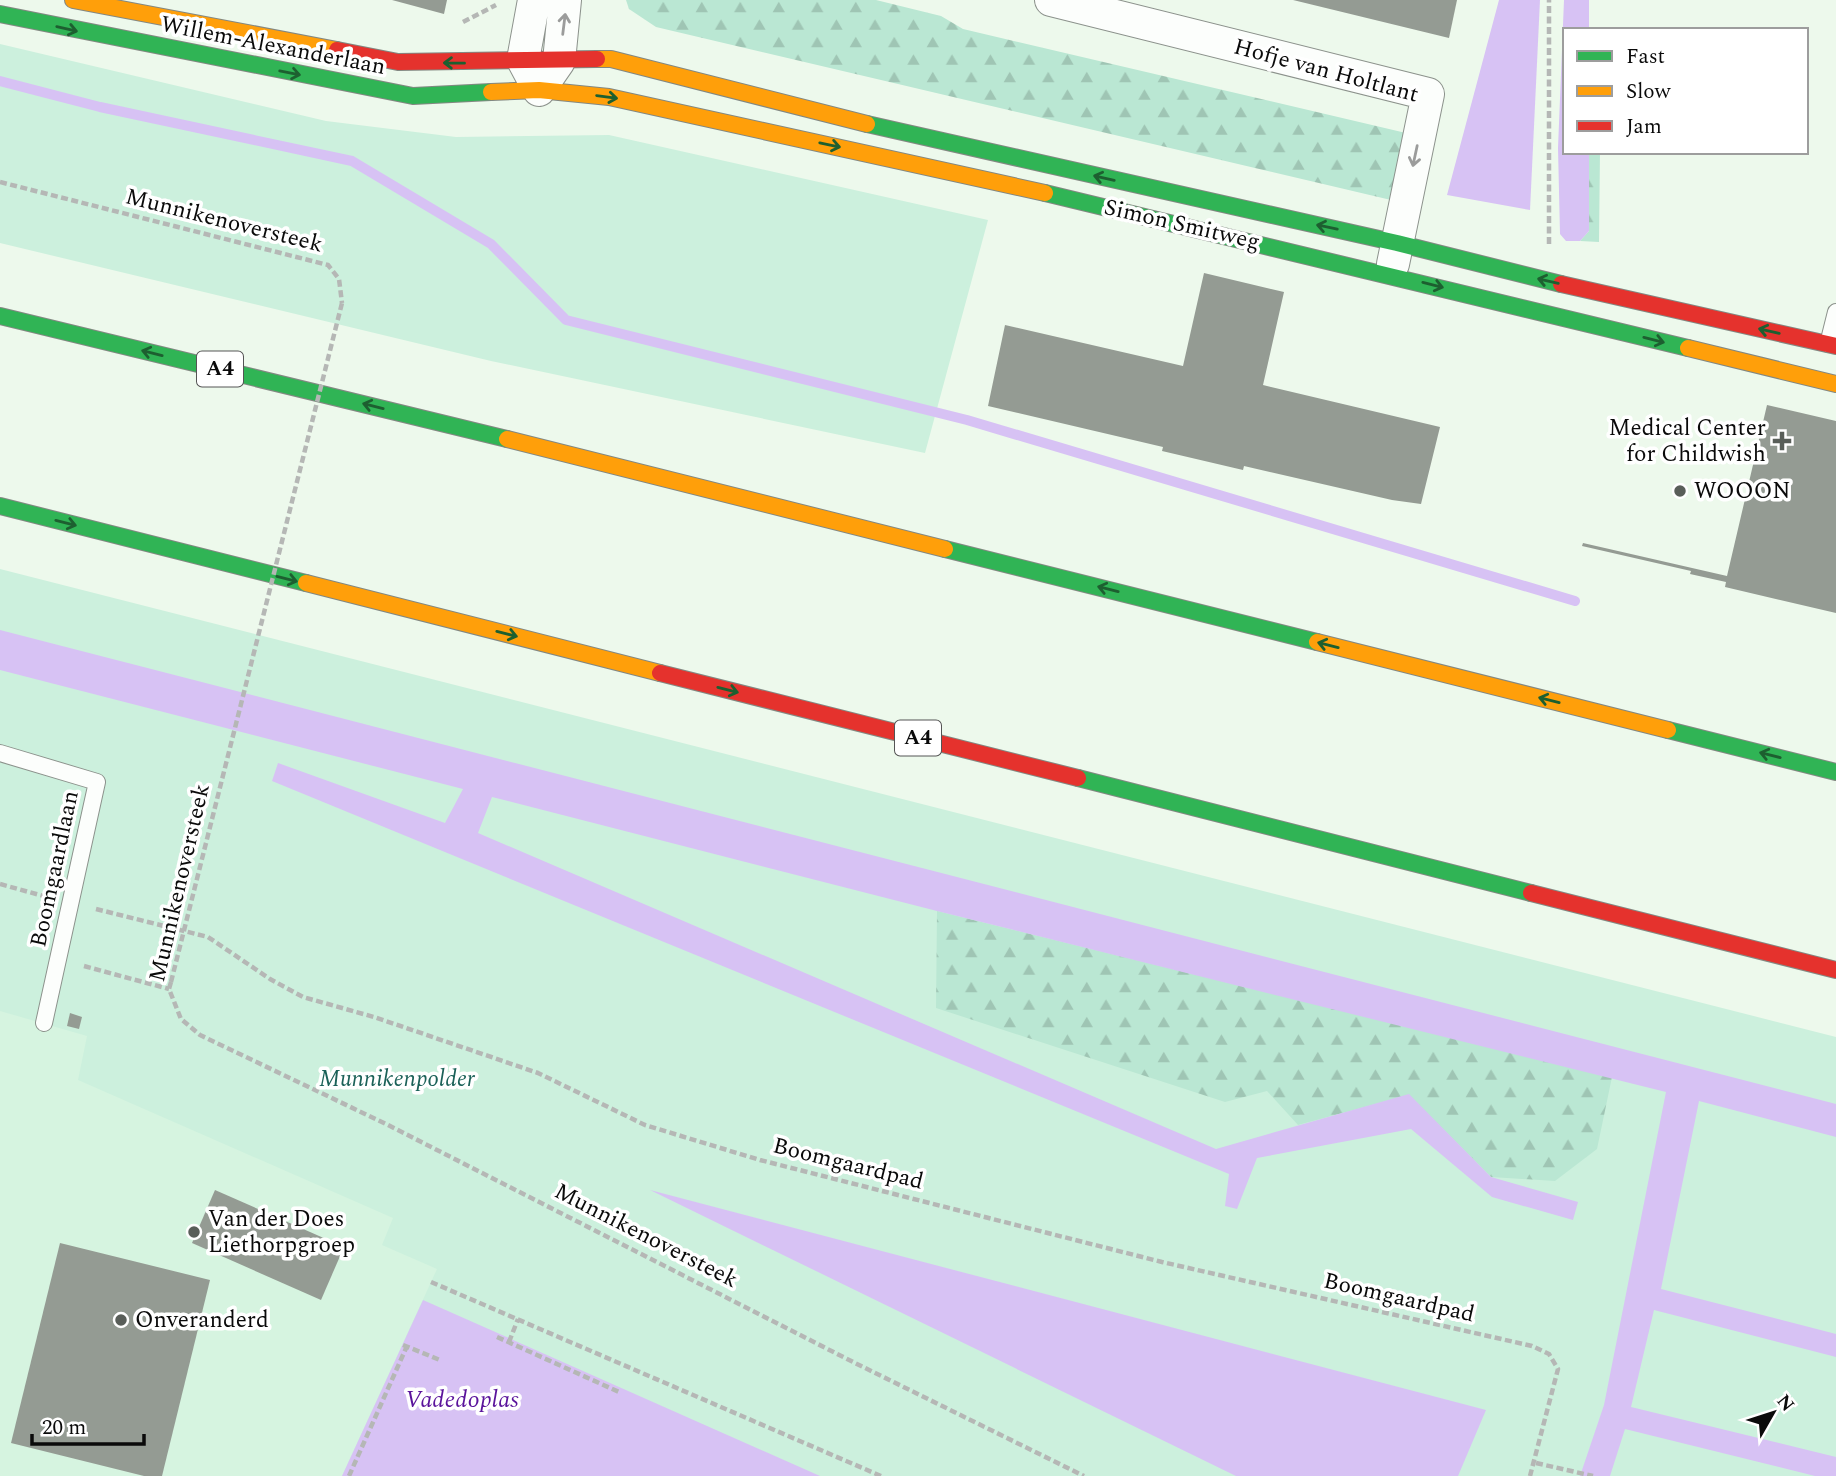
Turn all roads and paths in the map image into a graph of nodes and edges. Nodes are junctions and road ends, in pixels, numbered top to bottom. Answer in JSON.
{"nodes":[{"id":1,"x":73,"y":0,"type":"edge"},
{"id":2,"x":534,"y":0,"type":"edge"},
{"id":3,"x":565,"y":0,"type":"edge"},
{"id":4,"x":1051,"y":0,"type":"edge"},
{"id":5,"x":1549,"y":0,"type":"edge"},
{"id":6,"x":0,"y":13,"type":"edge"},
{"id":7,"x":523,"y":60,"type":"junction"},
{"id":8,"x":559,"y":61,"type":"junction"},
{"id":9,"x":540,"y":90,"type":"junction"},
{"id":10,"x":0,"y":183,"type":"edge"},
{"id":11,"x":1400,"y":231,"type":"junction"},
{"id":12,"x":1548,"y":256,"type":"dead end"},
{"id":13,"x":1391,"y":275,"type":"junction"},
{"id":14,"x":1836,"y":312,"type":"edge"},
{"id":15,"x":0,"y":316,"type":"edge"},
{"id":16,"x":1828,"y":363,"type":"edge"},
{"id":17,"x":0,"y":506,"type":"edge"},
{"id":18,"x":0,"y":754,"type":"edge"},
{"id":19,"x":1836,"y":772,"type":"edge"},
{"id":20,"x":0,"y":884,"type":"edge"},
{"id":21,"x":72,"y":903,"type":"junction"},
{"id":22,"x":1836,"y":970,"type":"edge"},
{"id":23,"x":107,"y":974,"type":"dead end"},
{"id":24,"x":169,"y":989,"type":"junction"},
{"id":25,"x":44,"y":1023,"type":"dead end"},
{"id":26,"x":431,"y":1282,"type":"dead end"},
{"id":27,"x":518,"y":1320,"type":"junction"},
{"id":28,"x":497,"y":1337,"type":"dead end"},
{"id":29,"x":509,"y":1342,"type":"junction"},
{"id":30,"x":440,"y":1360,"type":"dead end"},
{"id":31,"x":620,"y":1392,"type":"dead end"},
{"id":32,"x":1536,"y":1464,"type":"junction"},
{"id":33,"x":349,"y":1476,"type":"edge"},
{"id":34,"x":881,"y":1476,"type":"edge"},
{"id":35,"x":1084,"y":1476,"type":"edge"},
{"id":36,"x":1530,"y":1476,"type":"edge"},
{"id":37,"x":1593,"y":1476,"type":"edge"}],
"edges":[{"from":7,"to":1,"type":"main road","name":"Willem-Alexanderlaan","one_way":true},
{"from":2,"to":7,"type":"street"},
{"from":8,"to":3,"type":"street","one_way":true},
{"from":4,"to":11,"type":"street","name":"Hofje van Holtlant","one_way":true},
{"from":5,"to":12,"type":"path"},
{"from":6,"to":9,"type":"main road","name":"Willem-Alexanderlaan","one_way":true},
{"from":7,"to":8,"type":"main road","name":"Simon Smitweg"},
{"from":7,"to":9,"type":"street"},
{"from":8,"to":9,"type":"street"},
{"from":11,"to":8,"type":"main road","name":"Simon Smitweg","one_way":true},
{"from":9,"to":13,"type":"main road","name":"Simon Smitweg","one_way":true},
{"from":10,"to":24,"type":"path","name":"Munnikenoversteek","bridge":true},
{"from":11,"to":13,"type":"street","name":"Hofje van Holtlant"},
{"from":16,"to":11,"type":"main road","name":"Simon Smitweg","one_way":true},
{"from":13,"to":16,"type":"main road","name":"Simon Smitweg","one_way":true},
{"from":14,"to":16,"type":"lane"},
{"from":19,"to":15,"type":"main road","number":"A4","one_way":true},
{"from":17,"to":22,"type":"main road","number":"A4","one_way":true},
{"from":18,"to":21,"type":"lane","name":"Boomgaardlaan"},
{"from":20,"to":21,"type":"path","name":"Boomgaardpad"},
{"from":21,"to":25,"type":"lane","name":"Boomgaardlaan"},
{"from":21,"to":32,"type":"path","name":"Boomgaardpad"},
{"from":23,"to":24,"type":"path"},
{"from":24,"to":35,"type":"path","name":"Munnikenoversteek"},
{"from":26,"to":27,"type":"path"},
{"from":27,"to":29,"type":"path"},
{"from":27,"to":34,"type":"path"},
{"from":28,"to":29,"type":"path"},
{"from":29,"to":31,"type":"path"},
{"from":30,"to":33,"type":"path"},
{"from":32,"to":36,"type":"path","name":"Boomgaardpad"},
{"from":32,"to":37,"type":"path"}]}
